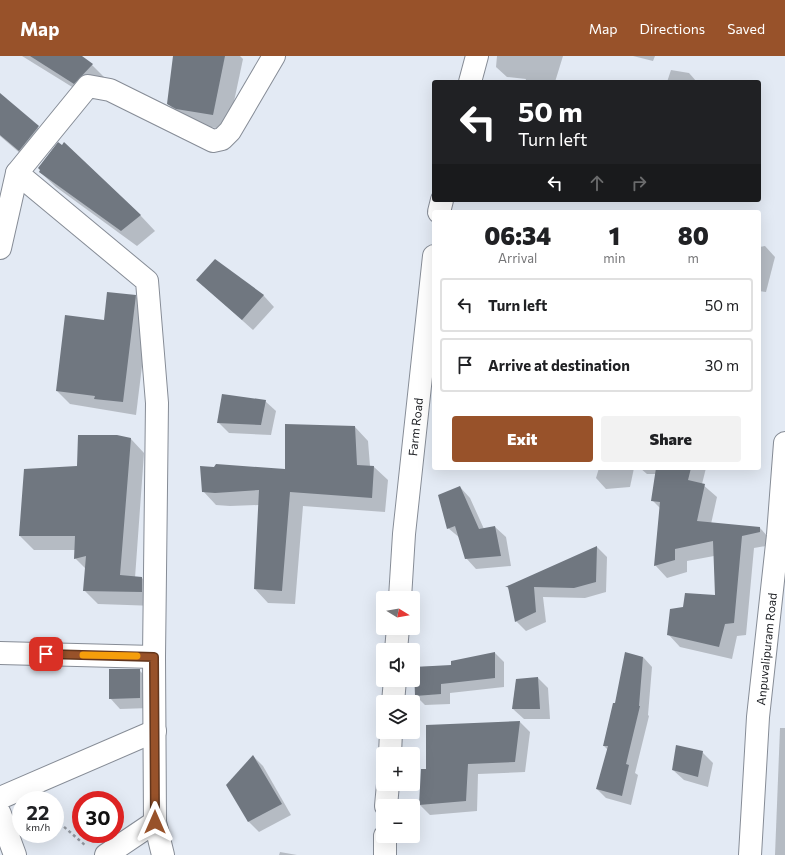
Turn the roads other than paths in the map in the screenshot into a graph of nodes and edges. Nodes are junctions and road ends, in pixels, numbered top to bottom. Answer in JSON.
{"nodes":[{"id":1,"x":274,"y":56,"type":"edge"},
{"id":2,"x":477,"y":56,"type":"edge"},
{"id":3,"x":471,"y":80,"type":"edge"},
{"id":4,"x":17,"y":173,"type":"junction"},
{"id":5,"x":0,"y":248,"type":"edge"},
{"id":6,"x":432,"y":275,"type":"edge"},
{"id":7,"x":785,"y":443,"type":"edge"},
{"id":8,"x":400,"y":591,"type":"edge"},
{"id":9,"x":0,"y":653,"type":"edge"},
{"id":10,"x":154,"y":657,"type":"junction"},
{"id":11,"x":155,"y":731,"type":"junction"},
{"id":12,"x":0,"y":798,"type":"edge"},
{"id":13,"x":0,"y":814,"type":"edge"},
{"id":14,"x":155,"y":822,"type":"junction"},
{"id":15,"x":384,"y":843,"type":"edge"},
{"id":16,"x":15,"y":855,"type":"edge"},
{"id":17,"x":106,"y":855,"type":"edge"},
{"id":18,"x":163,"y":855,"type":"edge"},
{"id":19,"x":385,"y":855,"type":"edge"},
{"id":20,"x":750,"y":855,"type":"edge"}],
"edges":[{"from":1,"to":4,"type":"street"},
{"from":2,"to":3,"type":"street"},
{"from":4,"to":5,"type":"street"},
{"from":4,"to":10,"type":"street"},
{"from":6,"to":8,"type":"street","name":"Farm Road"},
{"from":7,"to":20,"type":"street","name":"Anpuvalipuram Road"},
{"from":9,"to":10,"type":"street"},
{"from":10,"to":11,"type":"street"},
{"from":11,"to":12,"type":"street"},
{"from":11,"to":14,"type":"street"},
{"from":13,"to":16,"type":"street"},
{"from":14,"to":17,"type":"street"},
{"from":14,"to":18,"type":"street"},
{"from":15,"to":19,"type":"street"}]}
